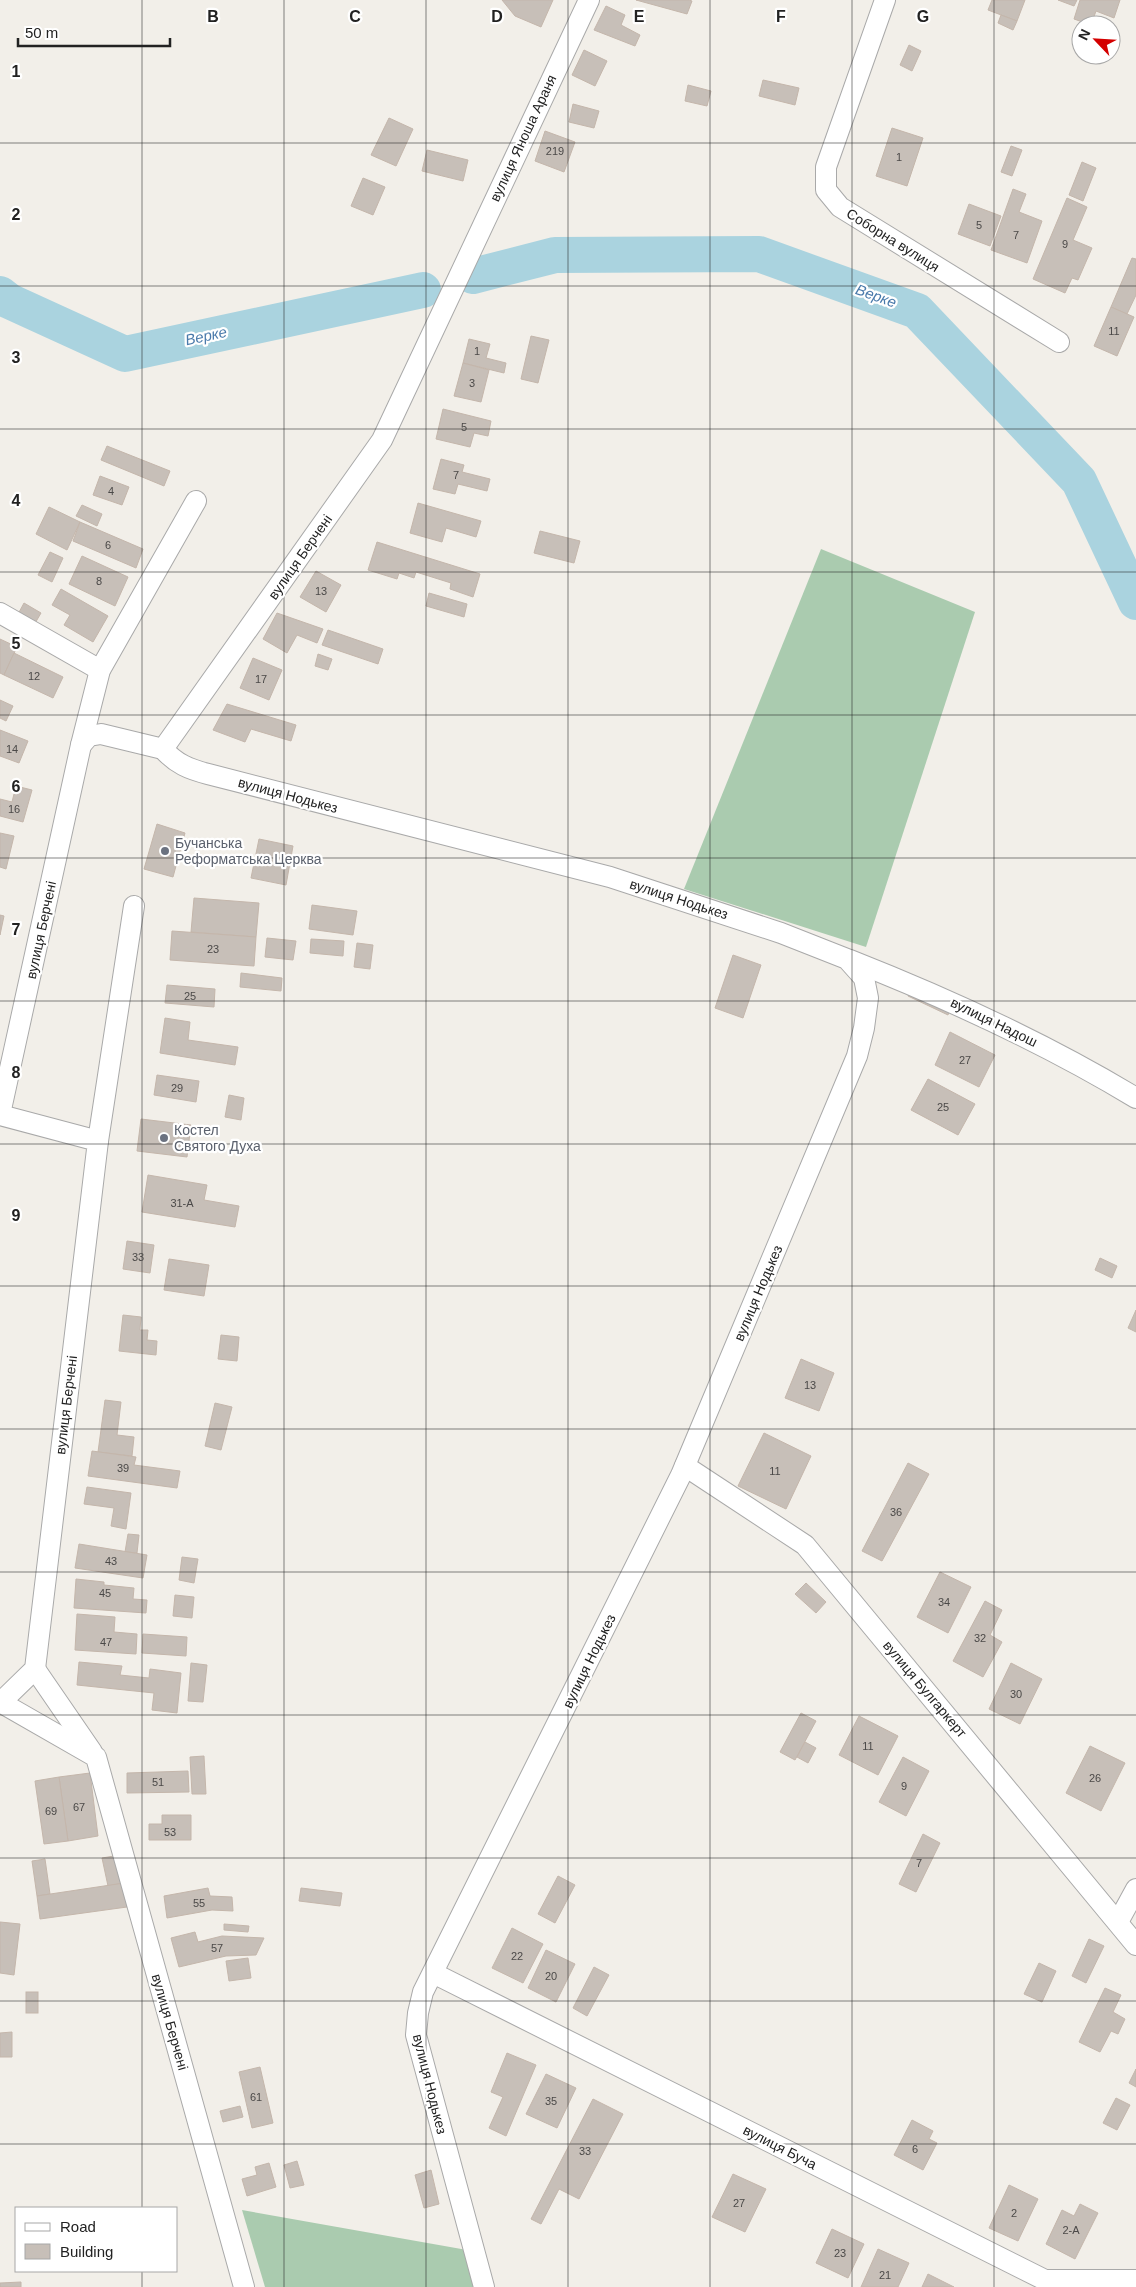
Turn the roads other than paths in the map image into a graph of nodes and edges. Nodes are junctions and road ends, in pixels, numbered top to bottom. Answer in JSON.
{"nodes":[{"id":1,"x":589,"y":0,"type":"edge"},
{"id":2,"x":885,"y":0,"type":"edge"},
{"id":3,"x":458,"y":276,"type":"joint"},
{"id":4,"x":1059,"y":342,"type":"dead end"},
{"id":5,"x":196,"y":500,"type":"dead end"},
{"id":6,"x":0,"y":613,"type":"edge"},
{"id":7,"x":100,"y":670,"type":"junction"},
{"id":8,"x":81,"y":745,"type":"junction"},
{"id":9,"x":163,"y":749,"type":"junction"},
{"id":10,"x":134,"y":906,"type":"dead end"},
{"id":11,"x":847,"y":959,"type":"junction"},
{"id":12,"x":1136,"y":1098,"type":"edge"},
{"id":13,"x":0,"y":1115,"type":"edge"},
{"id":14,"x":98,"y":1140,"type":"junction"},
{"id":15,"x":685,"y":1466,"type":"junction"},
{"id":16,"x":35,"y":1669,"type":"junction"},
{"id":17,"x":0,"y":1702,"type":"edge"},
{"id":18,"x":96,"y":1757,"type":"junction"},
{"id":19,"x":1136,"y":1888,"type":"edge"},
{"id":20,"x":1118,"y":1922,"type":"junction"},
{"id":21,"x":1136,"y":1944,"type":"edge"},
{"id":22,"x":433,"y":1973,"type":"junction"},
{"id":23,"x":1136,"y":2280,"type":"edge"},
{"id":24,"x":244,"y":2287,"type":"edge"},
{"id":25,"x":484,"y":2287,"type":"edge"}],
"edges":[{"from":1,"to":3,"type":"street","name":"вулиця Яноша Араня"},
{"from":2,"to":4,"type":"street","name":"Соборна вулиця"},
{"from":3,"to":9,"type":"street","name":"вулиця Берчені"},
{"from":5,"to":7,"type":"street","name":"вулиця Берчені"},
{"from":6,"to":7,"type":"street"},
{"from":7,"to":8,"type":"street","name":"вулиця Берчені"},
{"from":8,"to":9,"type":"street"},
{"from":8,"to":13,"type":"street","name":"вулиця Берчені"},
{"from":9,"to":11,"type":"street","name":"вулиця Нодькез"},
{"from":10,"to":14,"type":"street","name":"вулиця Берчені"},
{"from":11,"to":12,"type":"street","name":"вулиця Надош"},
{"from":11,"to":15,"type":"street","name":"вулиця Нодькез"},
{"from":13,"to":14,"type":"street","name":"вулиця Берчені"},
{"from":14,"to":16,"type":"street","name":"вулиця Берчені"},
{"from":15,"to":20,"type":"street","name":"вулиця Булгаркерт"},
{"from":15,"to":22,"type":"street","name":"вулиця Нодькез"},
{"from":16,"to":17,"type":"street"},
{"from":16,"to":18,"type":"street","name":"вулиця Берчені"},
{"from":17,"to":18,"type":"street"},
{"from":18,"to":24,"type":"street","name":"вулиця Берчені"},
{"from":19,"to":20,"type":"street"},
{"from":20,"to":21,"type":"street","name":"вулиця Булгаркерт"},
{"from":22,"to":23,"type":"street","name":"вулиця Буча"},
{"from":22,"to":25,"type":"street","name":"вулиця Нодькез"}]}
